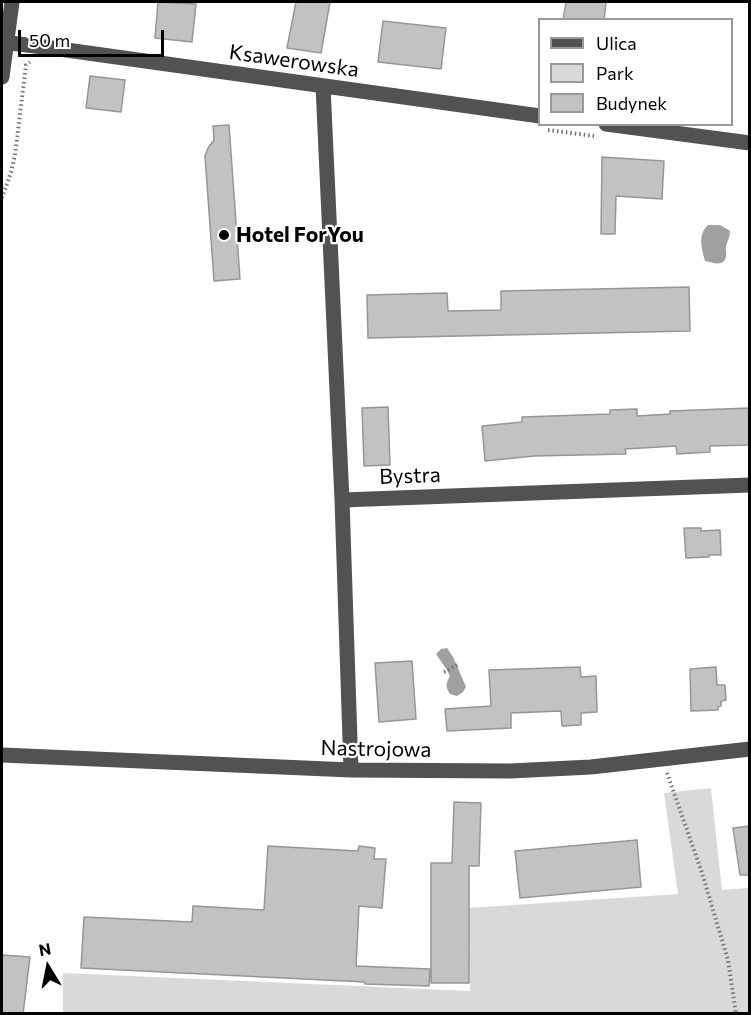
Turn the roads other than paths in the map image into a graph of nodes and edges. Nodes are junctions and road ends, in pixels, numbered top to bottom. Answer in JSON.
{"nodes":[{"id":1,"x":12,"y":2,"type":"edge"},
{"id":2,"x":4,"y":42,"type":"edge"},
{"id":3,"x":2,"y":77,"type":"edge"},
{"id":4,"x":323,"y":86,"type":"junction"},
{"id":5,"x":538,"y":116,"type":"edge"},
{"id":6,"x":621,"y":126,"type":"edge"},
{"id":7,"x":750,"y":143,"type":"edge"},
{"id":8,"x":750,"y":485,"type":"edge"},
{"id":9,"x":342,"y":500,"type":"junction"},
{"id":10,"x":750,"y":749,"type":"edge"},
{"id":11,"x":2,"y":754,"type":"edge"},
{"id":12,"x":351,"y":770,"type":"junction"}],
"edges":[{"from":1,"to":2,"type":"street"},
{"from":2,"to":3,"type":"street"},
{"from":2,"to":4,"type":"street","name":"Ksawerowska"},
{"from":4,"to":5,"type":"street","name":"Ksawerowska"},
{"from":4,"to":9,"type":"street"},
{"from":6,"to":7,"type":"street"},
{"from":8,"to":9,"type":"street","name":"Bystra"},
{"from":9,"to":12,"type":"street"},
{"from":10,"to":12,"type":"street","name":"Nastrojowa"},
{"from":11,"to":12,"type":"street","name":"Nastrojowa"}]}
